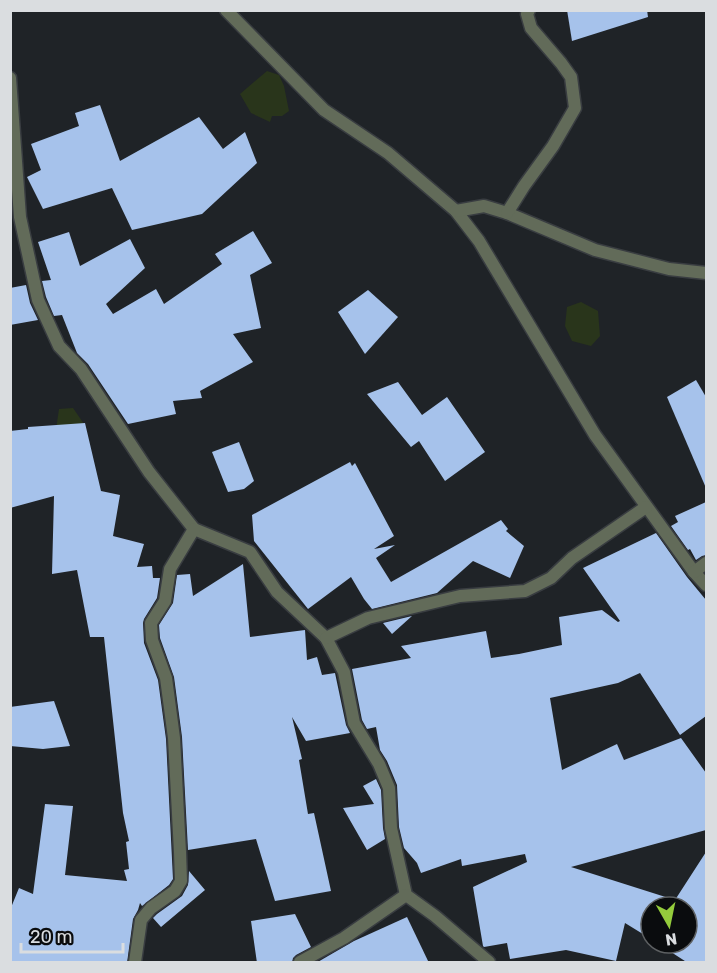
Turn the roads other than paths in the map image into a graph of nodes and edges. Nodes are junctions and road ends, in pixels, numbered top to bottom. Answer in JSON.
{"nodes":[{"id":1,"x":226,"y":10,"type":"edge"},
{"id":2,"x":529,"y":10,"type":"edge"},
{"id":3,"x":10,"y":78,"type":"edge"},
{"id":4,"x":456,"y":211,"type":"junction"},
{"id":5,"x":507,"y":213,"type":"junction"},
{"id":6,"x":15,"y":218,"type":"edge"},
{"id":7,"x":706,"y":273,"type":"edge"},
{"id":8,"x":646,"y":507,"type":"junction"},
{"id":9,"x":194,"y":529,"type":"junction"},
{"id":10,"x":706,"y":563,"type":"edge"},
{"id":11,"x":694,"y":572,"type":"junction"},
{"id":12,"x":706,"y":585,"type":"edge"},
{"id":13,"x":326,"y":638,"type":"junction"},
{"id":14,"x":406,"y":895,"type":"junction"},
{"id":15,"x":135,"y":963,"type":"edge"},
{"id":16,"x":300,"y":963,"type":"edge"},
{"id":17,"x":489,"y":963,"type":"edge"}],
"edges":[{"from":1,"to":4,"type":"street"},
{"from":2,"to":5,"type":"street"},
{"from":3,"to":6,"type":"street"},
{"from":4,"to":5,"type":"street"},
{"from":4,"to":8,"type":"street"},
{"from":5,"to":7,"type":"street"},
{"from":6,"to":9,"type":"street"},
{"from":8,"to":11,"type":"street"},
{"from":8,"to":13,"type":"street"},
{"from":9,"to":13,"type":"street"},
{"from":9,"to":15,"type":"street"},
{"from":10,"to":11,"type":"street"},
{"from":11,"to":12,"type":"street"},
{"from":13,"to":14,"type":"street"},
{"from":14,"to":16,"type":"street"},
{"from":14,"to":17,"type":"street"}]}
